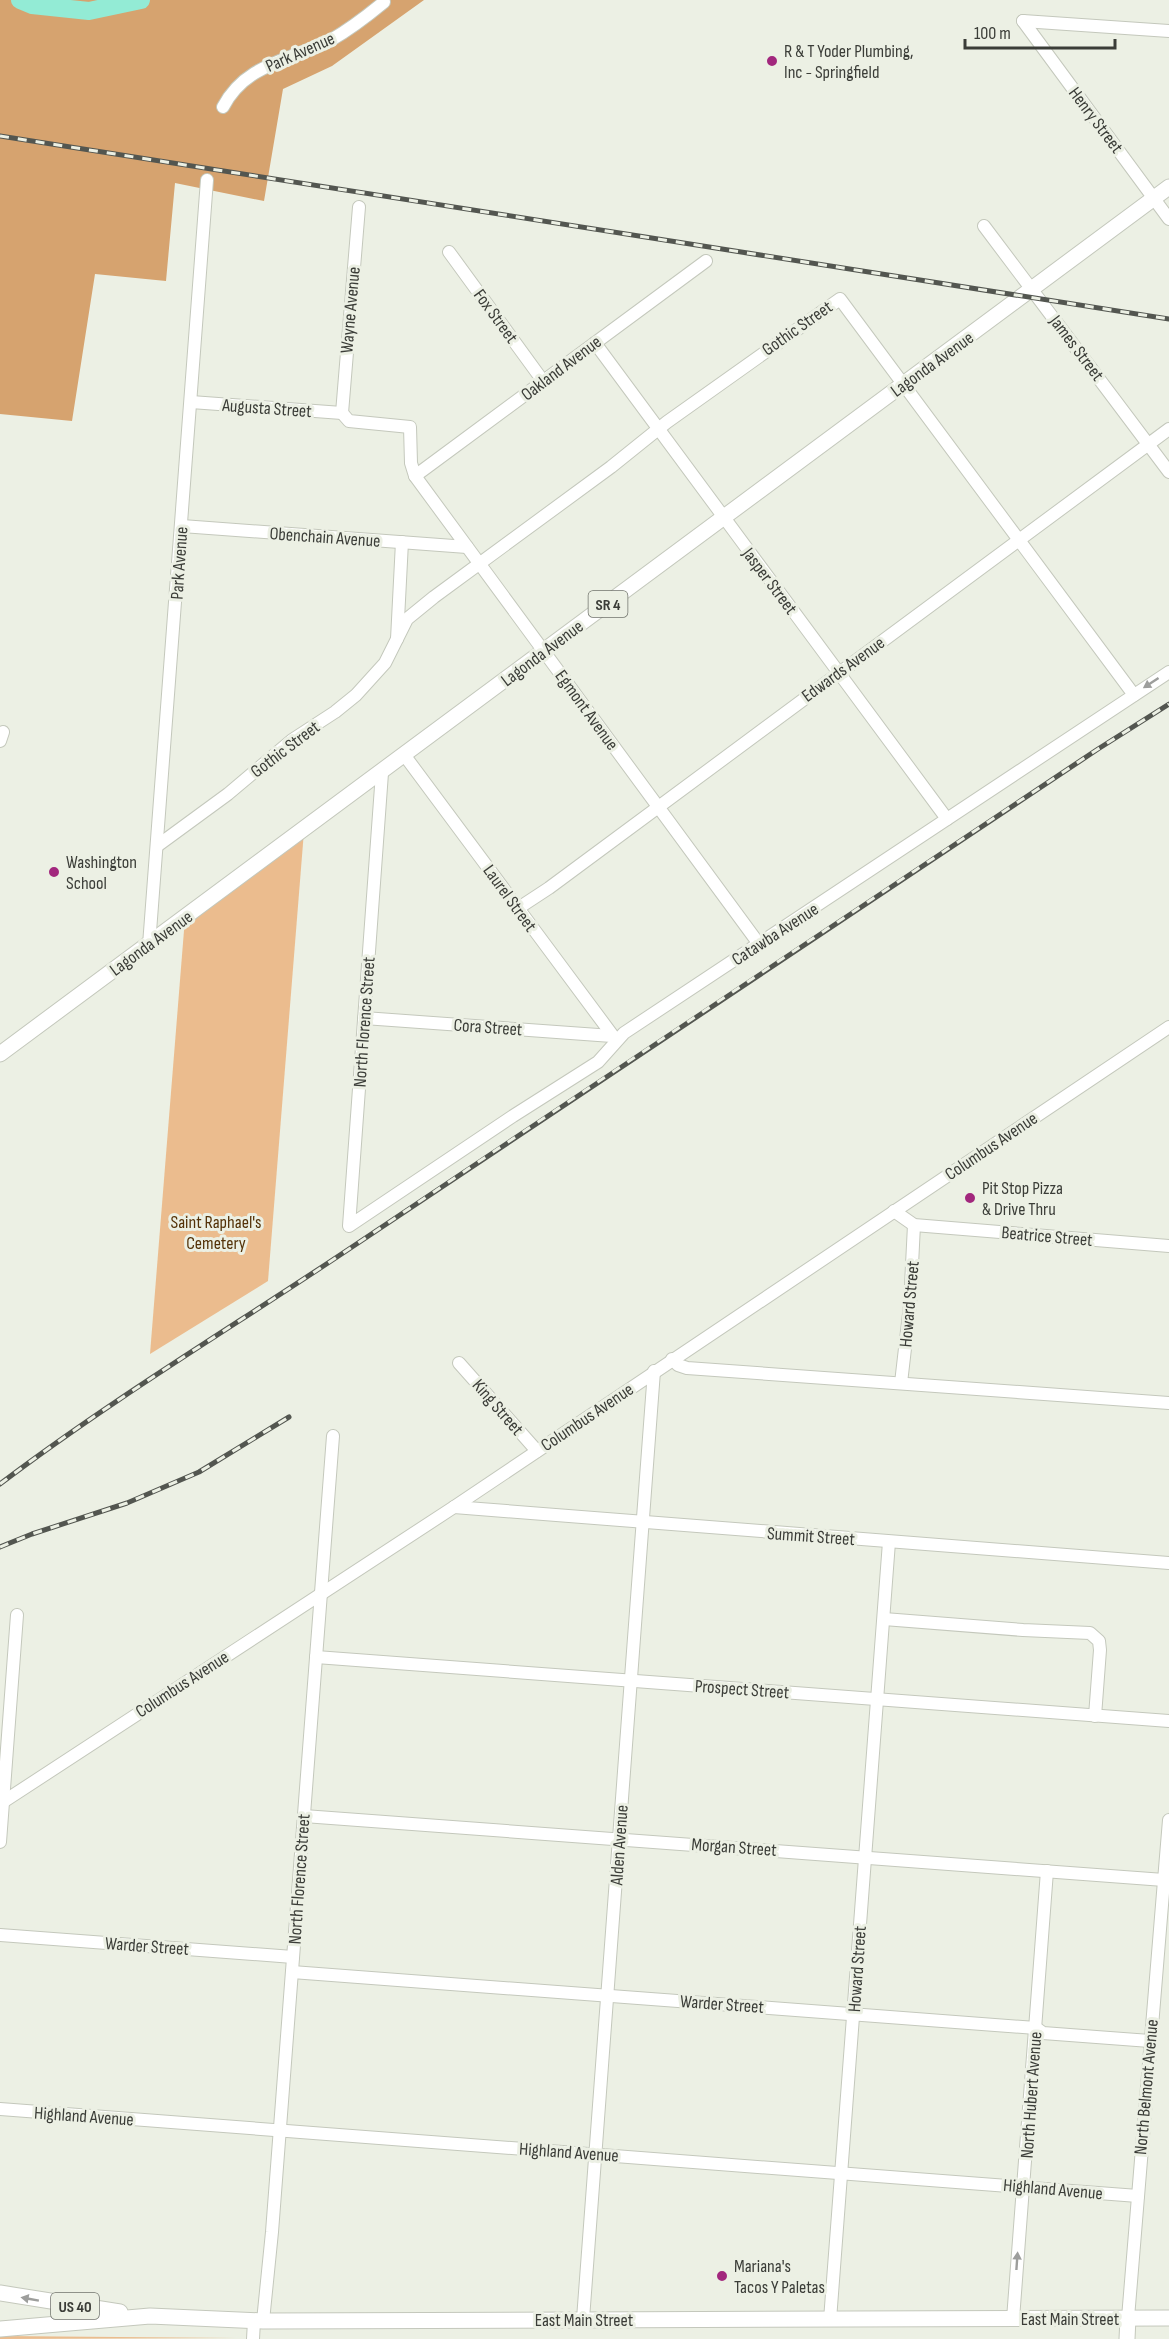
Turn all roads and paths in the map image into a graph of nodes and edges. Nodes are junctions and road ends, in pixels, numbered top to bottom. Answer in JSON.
{"nodes":[{"id":1,"x":384,"y":2,"type":"dead end"},
{"id":2,"x":1169,"y":32,"type":"edge"},
{"id":3,"x":223,"y":107,"type":"dead end"},
{"id":4,"x":207,"y":180,"type":"dead end"},
{"id":5,"x":1169,"y":187,"type":"edge"},
{"id":6,"x":1154,"y":198,"type":"junction"},
{"id":7,"x":359,"y":207,"type":"dead end"},
{"id":8,"x":1169,"y":219,"type":"edge"},
{"id":9,"x":984,"y":226,"type":"dead end"},
{"id":10,"x":449,"y":252,"type":"dead end"},
{"id":11,"x":706,"y":261,"type":"dead end"},
{"id":12,"x":1034,"y":289,"type":"junction"},
{"id":13,"x":595,"y":343,"type":"junction"},
{"id":14,"x":543,"y":381,"type":"junction"},
{"id":15,"x":905,"y":384,"type":"junction"},
{"id":16,"x":191,"y":402,"type":"junction"},
{"id":17,"x":342,"y":413,"type":"junction"},
{"id":18,"x":658,"y":429,"type":"junction"},
{"id":19,"x":1169,"y":429,"type":"edge"},
{"id":20,"x":1148,"y":444,"type":"junction"},
{"id":21,"x":1169,"y":472,"type":"edge"},
{"id":22,"x":415,"y":476,"type":"junction"},
{"id":23,"x":724,"y":518,"type":"junction"},
{"id":24,"x":182,"y":526,"type":"junction"},
{"id":25,"x":1019,"y":539,"type":"junction"},
{"id":26,"x":402,"y":542,"type":"junction"},
{"id":27,"x":467,"y":547,"type":"junction"},
{"id":28,"x":479,"y":564,"type":"junction"},
{"id":29,"x":397,"y":639,"type":"junction"},
{"id":30,"x":544,"y":652,"type":"junction"},
{"id":31,"x":838,"y":672,"type":"junction"},
{"id":32,"x":1169,"y":672,"type":"edge"},
{"id":33,"x":1134,"y":695,"type":"junction"},
{"id":34,"x":405,"y":756,"type":"junction"},
{"id":35,"x":382,"y":773,"type":"junction"},
{"id":36,"x":658,"y":806,"type":"junction"},
{"id":37,"x":947,"y":819,"type":"junction"},
{"id":38,"x":157,"y":846,"type":"junction"},
{"id":39,"x":518,"y":909,"type":"junction"},
{"id":40,"x":759,"y":944,"type":"junction"},
{"id":41,"x":149,"y":945,"type":"junction"},
{"id":42,"x":364,"y":1018,"type":"junction"},
{"id":43,"x":1169,"y":1026,"type":"edge"},
{"id":44,"x":614,"y":1038,"type":"junction"},
{"id":45,"x":0,"y":1054,"type":"edge"},
{"id":46,"x":386,"y":1201,"type":"joint"},
{"id":47,"x":894,"y":1211,"type":"junction"},
{"id":48,"x":914,"y":1225,"type":"junction"},
{"id":49,"x":1169,"y":1246,"type":"edge"},
{"id":50,"x":672,"y":1359,"type":"junction"},
{"id":51,"x":459,"y":1363,"type":"dead end"},
{"id":52,"x":654,"y":1371,"type":"junction"},
{"id":53,"x":901,"y":1383,"type":"junction"},
{"id":54,"x":1169,"y":1403,"type":"edge"},
{"id":55,"x":333,"y":1436,"type":"dead end"},
{"id":56,"x":537,"y":1451,"type":"junction"},
{"id":57,"x":454,"y":1507,"type":"junction"},
{"id":58,"x":642,"y":1523,"type":"junction"},
{"id":59,"x":889,"y":1542,"type":"junction"},
{"id":60,"x":1169,"y":1563,"type":"edge"},
{"id":61,"x":321,"y":1593,"type":"junction"},
{"id":62,"x":17,"y":1615,"type":"dead end"},
{"id":63,"x":884,"y":1618,"type":"junction"},
{"id":64,"x":316,"y":1657,"type":"junction"},
{"id":65,"x":631,"y":1680,"type":"junction"},
{"id":66,"x":878,"y":1699,"type":"junction"},
{"id":67,"x":1095,"y":1716,"type":"junction"},
{"id":68,"x":1169,"y":1721,"type":"edge"},
{"id":69,"x":3,"y":1802,"type":"junction"},
{"id":70,"x":304,"y":1816,"type":"junction"},
{"id":71,"x":1169,"y":1820,"type":"edge"},
{"id":72,"x":620,"y":1838,"type":"junction"},
{"id":73,"x":0,"y":1842,"type":"edge"},
{"id":74,"x":1168,"y":1853,"type":"edge"},
{"id":75,"x":866,"y":1857,"type":"junction"},
{"id":76,"x":1047,"y":1871,"type":"junction"},
{"id":77,"x":1164,"y":1880,"type":"junction"},
{"id":78,"x":0,"y":1935,"type":"edge"},
{"id":79,"x":293,"y":1957,"type":"junction"},
{"id":80,"x":292,"y":1972,"type":"junction"},
{"id":81,"x":607,"y":1996,"type":"junction"},
{"id":82,"x":854,"y":2014,"type":"junction"},
{"id":83,"x":1036,"y":2028,"type":"junction"},
{"id":84,"x":1150,"y":2042,"type":"junction"},
{"id":85,"x":0,"y":2109,"type":"edge"},
{"id":86,"x":280,"y":2131,"type":"junction"},
{"id":87,"x":595,"y":2154,"type":"junction"},
{"id":88,"x":842,"y":2172,"type":"junction"},
{"id":89,"x":1023,"y":2187,"type":"junction"},
{"id":90,"x":1138,"y":2196,"type":"junction"},
{"id":91,"x":0,"y":2293,"type":"edge"},
{"id":92,"x":150,"y":2316,"type":"junction"},
{"id":93,"x":1169,"y":2318,"type":"edge"},
{"id":94,"x":583,"y":2319,"type":"junction"},
{"id":95,"x":1013,"y":2319,"type":"junction"},
{"id":96,"x":1128,"y":2319,"type":"junction"},
{"id":97,"x":0,"y":2320,"type":"edge"},
{"id":98,"x":830,"y":2320,"type":"junction"},
{"id":99,"x":258,"y":2321,"type":"junction"},
{"id":100,"x":47,"y":2324,"type":"junction"},
{"id":101,"x":0,"y":2329,"type":"edge"},
{"id":102,"x":253,"y":2339,"type":"edge"},
{"id":103,"x":1127,"y":2339,"type":"edge"}],
"edges":[{"from":1,"to":3,"type":"street","name":"Park Avenue"},
{"from":2,"to":6,"type":"street","name":"Henry Street"},
{"from":4,"to":16,"type":"street","name":"Park Avenue"},
{"from":5,"to":6,"type":"main road","name":"Lagonda Avenue","number":"SR 4"},
{"from":6,"to":8,"type":"street","name":"Henry Street"},
{"from":6,"to":12,"type":"main road","name":"Lagonda Avenue","number":"SR 4"},
{"from":7,"to":17,"type":"street","name":"Wayne Avenue"},
{"from":9,"to":12,"type":"street","name":"James Street"},
{"from":10,"to":14,"type":"street","name":"Fox Street"},
{"from":11,"to":13,"type":"street","name":"Oakland Avenue"},
{"from":12,"to":15,"type":"main road","name":"Lagonda Avenue","number":"SR 4"},
{"from":12,"to":20,"type":"street","name":"James Street"},
{"from":13,"to":14,"type":"street","name":"Oakland Avenue"},
{"from":13,"to":18,"type":"street","name":"Jasper Street"},
{"from":14,"to":22,"type":"street","name":"Oakland Avenue"},
{"from":15,"to":18,"type":"street","name":"Gothic Street"},
{"from":15,"to":23,"type":"main road","name":"Lagonda Avenue","number":"SR 4"},
{"from":15,"to":25,"type":"street","name":"Gothic Street"},
{"from":16,"to":17,"type":"street","name":"Augusta Street"},
{"from":16,"to":24,"type":"street","name":"Park Avenue"},
{"from":17,"to":22,"type":"street","name":"Augusta Street"},
{"from":18,"to":23,"type":"street","name":"Jasper Street"},
{"from":18,"to":28,"type":"street","name":"Gothic Street"},
{"from":19,"to":20,"type":"street","name":"Edwards Avenue"},
{"from":20,"to":21,"type":"street","name":"James Street"},
{"from":20,"to":25,"type":"street","name":"Edwards Avenue"},
{"from":22,"to":27,"type":"street","name":"Egmont Avenue"},
{"from":23,"to":30,"type":"main road","name":"Lagonda Avenue","number":"SR 4"},
{"from":23,"to":31,"type":"street","name":"Jasper Street"},
{"from":24,"to":26,"type":"street","name":"Obenchain Avenue"},
{"from":24,"to":38,"type":"street","name":"Park Avenue"},
{"from":25,"to":31,"type":"street","name":"Edwards Avenue"},
{"from":25,"to":33,"type":"street","name":"Gothic Street"},
{"from":26,"to":27,"type":"street","name":"Obenchain Avenue"},
{"from":26,"to":29,"type":"street","name":"Gothic Street"},
{"from":27,"to":28,"type":"street","name":"Egmont Avenue"},
{"from":28,"to":29,"type":"street","name":"Gothic Street"},
{"from":28,"to":30,"type":"street","name":"Egmont Avenue"},
{"from":29,"to":38,"type":"street","name":"Gothic Street"},
{"from":30,"to":34,"type":"main road","name":"Lagonda Avenue","number":"SR 4"},
{"from":30,"to":36,"type":"street","name":"Egmont Avenue"},
{"from":31,"to":36,"type":"street","name":"Edwards Avenue"},
{"from":31,"to":37,"type":"street","name":"Jasper Street"},
{"from":32,"to":33,"type":"street","name":"Catawba Avenue","one_way":true},
{"from":33,"to":37,"type":"street","name":"Catawba Avenue"},
{"from":34,"to":35,"type":"main road","name":"Lagonda Avenue","number":"SR 4"},
{"from":34,"to":39,"type":"street","name":"Laurel Street"},
{"from":35,"to":41,"type":"main road","name":"Lagonda Avenue","number":"SR 4"},
{"from":35,"to":42,"type":"street","name":"North Florence Street"},
{"from":36,"to":39,"type":"street","name":"Edwards Avenue"},
{"from":36,"to":40,"type":"street","name":"Egmont Avenue"},
{"from":37,"to":40,"type":"street","name":"Catawba Avenue"},
{"from":38,"to":41,"type":"street","name":"Park Avenue"},
{"from":39,"to":44,"type":"street","name":"Laurel Street"},
{"from":40,"to":44,"type":"street","name":"Catawba Avenue"},
{"from":41,"to":45,"type":"main road","name":"Lagonda Avenue","number":"SR 4"},
{"from":42,"to":44,"type":"street","name":"Cora Street"},
{"from":42,"to":46,"type":"street","name":"North Florence Street"},
{"from":43,"to":47,"type":"street","name":"Columbus Avenue"},
{"from":44,"to":46,"type":"street","name":"Catawba Avenue"},
{"from":47,"to":48,"type":"street"},
{"from":47,"to":50,"type":"street","name":"Columbus Avenue"},
{"from":48,"to":49,"type":"street","name":"Beatrice Street"},
{"from":48,"to":53,"type":"street","name":"Howard Street"},
{"from":50,"to":52,"type":"street","name":"Columbus Avenue"},
{"from":50,"to":53,"type":"street"},
{"from":51,"to":56,"type":"street","name":"King Street"},
{"from":52,"to":56,"type":"street","name":"Columbus Avenue"},
{"from":52,"to":58,"type":"street","name":"Alden Avenue"},
{"from":53,"to":54,"type":"street"},
{"from":55,"to":61,"type":"street","name":"North Florence Street"},
{"from":56,"to":57,"type":"street","name":"Columbus Avenue"},
{"from":57,"to":58,"type":"street","name":"Summit Street"},
{"from":57,"to":61,"type":"street","name":"Columbus Avenue"},
{"from":58,"to":59,"type":"street","name":"Summit Street"},
{"from":58,"to":65,"type":"street","name":"Alden Avenue"},
{"from":59,"to":60,"type":"street","name":"Summit Street"},
{"from":59,"to":63,"type":"street","name":"Howard Street"},
{"from":61,"to":64,"type":"street","name":"North Florence Street"},
{"from":61,"to":69,"type":"street","name":"Columbus Avenue"},
{"from":62,"to":69,"type":"street"},
{"from":63,"to":66,"type":"street","name":"Howard Street"},
{"from":63,"to":67,"type":"street"},
{"from":64,"to":65,"type":"street","name":"Prospect Street"},
{"from":64,"to":70,"type":"street","name":"North Florence Street"},
{"from":65,"to":66,"type":"street","name":"Prospect Street"},
{"from":65,"to":72,"type":"street","name":"Alden Avenue"},
{"from":66,"to":67,"type":"street","name":"Prospect Street"},
{"from":66,"to":75,"type":"street","name":"Howard Street"},
{"from":67,"to":68,"type":"street","name":"Prospect Street"},
{"from":69,"to":73,"type":"street"},
{"from":70,"to":72,"type":"street","name":"Morgan Street"},
{"from":70,"to":79,"type":"street","name":"North Florence Street"},
{"from":71,"to":74,"type":"street","name":"North Belmont Avenue"},
{"from":72,"to":75,"type":"street","name":"Morgan Street"},
{"from":72,"to":81,"type":"street","name":"Alden Avenue"},
{"from":74,"to":77,"type":"street","name":"North Belmont Avenue"},
{"from":75,"to":76,"type":"street","name":"Morgan Street"},
{"from":75,"to":82,"type":"street","name":"Howard Street"},
{"from":76,"to":77,"type":"street","name":"Morgan Street"},
{"from":76,"to":83,"type":"street","name":"North Hubert Avenue"},
{"from":77,"to":84,"type":"street","name":"North Belmont Avenue"},
{"from":78,"to":79,"type":"street","name":"Warder Street"},
{"from":79,"to":80,"type":"street","name":"North Florence Street"},
{"from":80,"to":81,"type":"street","name":"Warder Street"},
{"from":80,"to":86,"type":"street","name":"North Florence Street"},
{"from":81,"to":82,"type":"street","name":"Warder Street"},
{"from":81,"to":87,"type":"street","name":"Alden Avenue"},
{"from":82,"to":83,"type":"street","name":"Warder Street"},
{"from":82,"to":88,"type":"street","name":"Howard Street"},
{"from":83,"to":84,"type":"street","name":"Warder Street"},
{"from":83,"to":89,"type":"street","name":"North Hubert Avenue"},
{"from":84,"to":90,"type":"street","name":"North Belmont Avenue"},
{"from":85,"to":86,"type":"street","name":"Highland Avenue"},
{"from":86,"to":87,"type":"street","name":"Highland Avenue"},
{"from":86,"to":99,"type":"street","name":"North Florence Street"},
{"from":87,"to":88,"type":"street","name":"Highland Avenue"},
{"from":87,"to":94,"type":"street","name":"Alden Avenue"},
{"from":88,"to":89,"type":"street","name":"Highland Avenue"},
{"from":88,"to":98,"type":"street","name":"Howard Street"},
{"from":89,"to":90,"type":"street","name":"Highland Avenue"},
{"from":95,"to":89,"type":"street","name":"North Hubert Avenue","one_way":true},
{"from":90,"to":96,"type":"street","name":"North Belmont Avenue"},
{"from":92,"to":91,"type":"main road","number":"US 40","one_way":true},
{"from":92,"to":99,"type":"main road","name":"East Main Street","number":"US 40"},
{"from":92,"to":100,"type":"main road","name":"East Main Street","number":"US 40"},
{"from":93,"to":96,"type":"main road","name":"East Main Street","number":"US 40"},
{"from":94,"to":98,"type":"main road","name":"East Main Street","number":"US 40"},
{"from":94,"to":99,"type":"main road","name":"East Main Street","number":"US 40"},
{"from":95,"to":96,"type":"main road","name":"East Main Street","number":"US 40"},
{"from":95,"to":98,"type":"main road","name":"East Main Street","number":"US 40"},
{"from":96,"to":103,"type":"main road"},
{"from":97,"to":100,"type":"main road","number":"US 40"},
{"from":99,"to":102,"type":"street","name":"North Florence Street"},
{"from":100,"to":101,"type":"main road","name":"East Main Street"}]}
